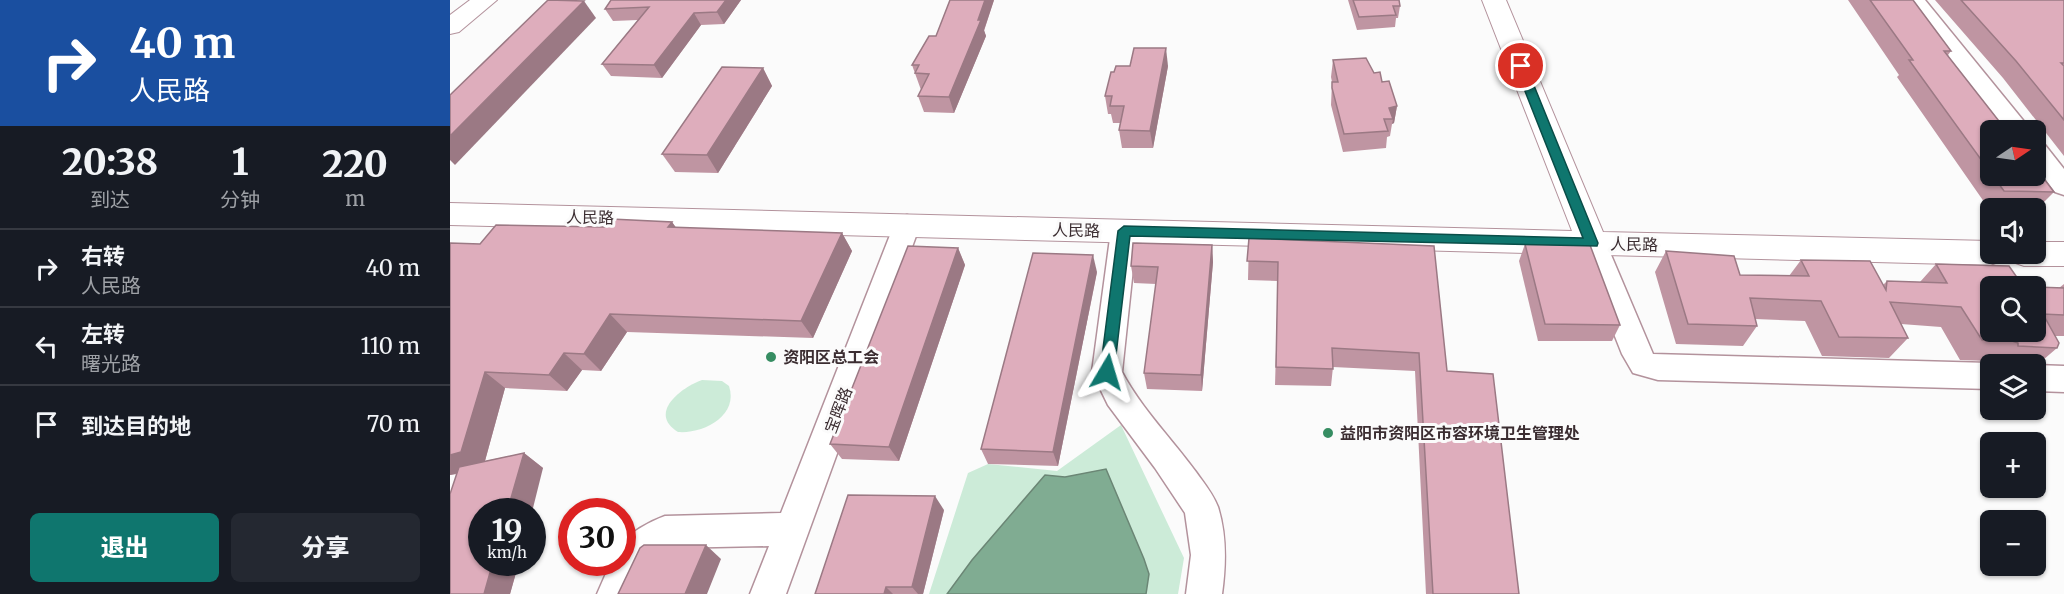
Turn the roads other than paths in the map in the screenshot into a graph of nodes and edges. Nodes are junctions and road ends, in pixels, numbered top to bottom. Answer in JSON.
{"nodes":[{"id":1,"x":485,"y":0,"type":"edge"},
{"id":2,"x":1494,"y":0,"type":"edge"},
{"id":3,"x":1914,"y":0,"type":"edge"},
{"id":4,"x":450,"y":27,"type":"edge"},
{"id":5,"x":2011,"y":120,"type":"edge"},
{"id":6,"x":2046,"y":164,"type":"edge"},
{"id":7,"x":2064,"y":186,"type":"edge"},
{"id":8,"x":450,"y":214,"type":"edge"},
{"id":9,"x":907,"y":225,"type":"junction"},
{"id":10,"x":1124,"y":231,"type":"junction"},
{"id":11,"x":1592,"y":243,"type":"junction"},
{"id":12,"x":1980,"y":253,"type":"edge"},
{"id":13,"x":2046,"y":254,"type":"edge"},
{"id":14,"x":2064,"y":254,"type":"edge"},
{"id":15,"x":1980,"y":376,"type":"edge"},
{"id":16,"x":2046,"y":378,"type":"edge"},
{"id":17,"x":2064,"y":379,"type":"edge"},
{"id":18,"x":792,"y":530,"type":"junction"},
{"id":19,"x":615,"y":594,"type":"edge"},
{"id":20,"x":768,"y":594,"type":"edge"},
{"id":21,"x":1204,"y":594,"type":"edge"}],
"edges":[{"from":1,"to":4,"type":"street"},
{"from":2,"to":11,"type":"street"},
{"from":3,"to":5,"type":"street"},
{"from":6,"to":7,"type":"street"},
{"from":8,"to":9,"type":"street","name":"人民路"},
{"from":9,"to":10,"type":"street","name":"人民路"},
{"from":9,"to":18,"type":"street","name":"宝晖路"},
{"from":10,"to":11,"type":"street","name":"人民路"},
{"from":10,"to":21,"type":"street"},
{"from":11,"to":12,"type":"street","name":"人民路"},
{"from":11,"to":15,"type":"street"},
{"from":13,"to":14,"type":"street"},
{"from":16,"to":17,"type":"street"},
{"from":18,"to":19,"type":"street"},
{"from":18,"to":20,"type":"street","name":"宝晖路"}]}
